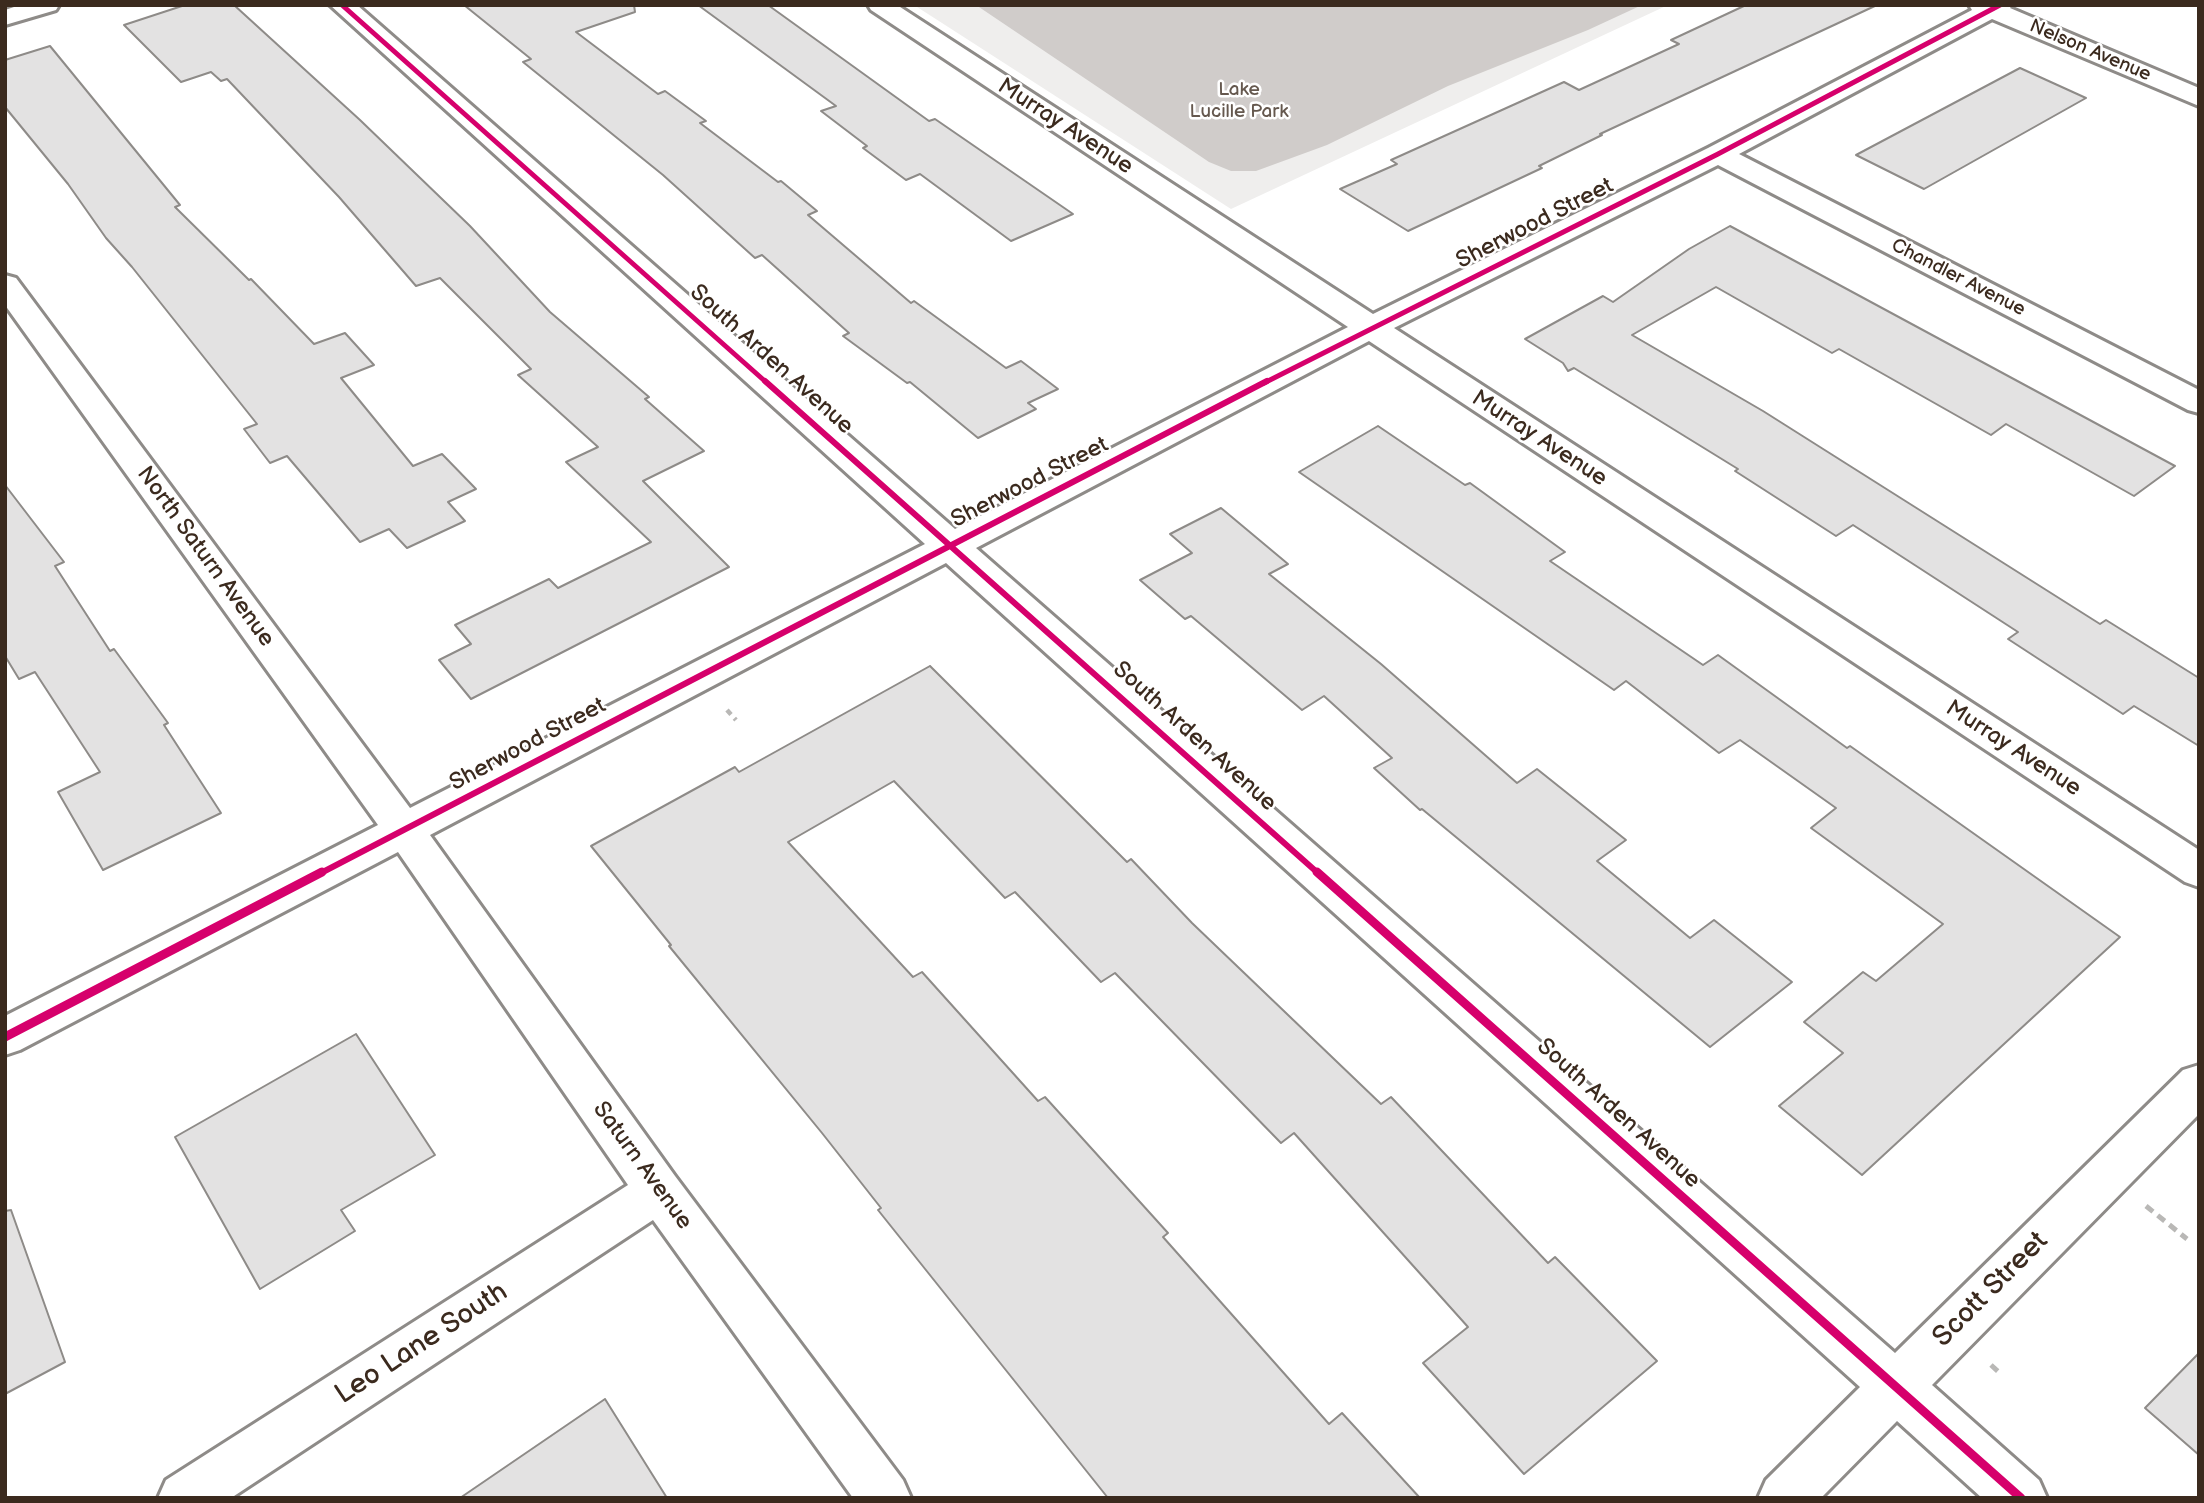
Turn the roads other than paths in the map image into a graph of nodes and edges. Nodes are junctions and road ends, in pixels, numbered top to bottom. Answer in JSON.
{"nodes":[{"id":1,"x":47,"y":5,"type":"edge"},
{"id":2,"x":342,"y":5,"type":"edge"},
{"id":3,"x":880,"y":5,"type":"edge"},
{"id":4,"x":1991,"y":7,"type":"edge"},
{"id":5,"x":5,"y":18,"type":"edge"},
{"id":6,"x":2199,"y":97,"type":"edge"},
{"id":7,"x":1718,"y":153,"type":"junction"},
{"id":8,"x":5,"y":284,"type":"edge"},
{"id":9,"x":1370,"y":328,"type":"junction"},
{"id":10,"x":2199,"y":402,"type":"edge"},
{"id":11,"x":951,"y":546,"type":"junction"},
{"id":12,"x":405,"y":831,"type":"junction"},
{"id":13,"x":2199,"y":871,"type":"edge"},
{"id":14,"x":5,"y":1037,"type":"edge"},
{"id":15,"x":2199,"y":1084,"type":"edge"},
{"id":16,"x":659,"y":1191,"type":"junction"},
{"id":17,"x":1894,"y":1385,"type":"junction"},
{"id":18,"x":184,"y":1498,"type":"edge"},
{"id":19,"x":885,"y":1498,"type":"edge"},
{"id":20,"x":1784,"y":1498,"type":"edge"},
{"id":21,"x":2021,"y":1498,"type":"edge"}],
"edges":[{"from":1,"to":5,"type":"street"},
{"from":2,"to":11,"type":"street","name":"South Arden Avenue"},
{"from":3,"to":9,"type":"street","name":"Murray Avenue"},
{"from":4,"to":6,"type":"street","name":"Nelson Avenue"},
{"from":4,"to":7,"type":"street","name":"Sherwood Street"},
{"from":7,"to":9,"type":"street","name":"Sherwood Street"},
{"from":7,"to":10,"type":"street","name":"Chandler Avenue"},
{"from":8,"to":12,"type":"street","name":"North Saturn Avenue"},
{"from":9,"to":11,"type":"street","name":"Sherwood Street"},
{"from":9,"to":13,"type":"street","name":"Murray Avenue"},
{"from":11,"to":12,"type":"street","name":"Sherwood Street"},
{"from":11,"to":17,"type":"street","name":"South Arden Avenue"},
{"from":12,"to":14,"type":"street","name":"Sherwood Street"},
{"from":12,"to":16,"type":"street","name":"Saturn Avenue"},
{"from":15,"to":17,"type":"street","name":"Scott Street"},
{"from":16,"to":18,"type":"street","name":"Leo Lane South"},
{"from":16,"to":19,"type":"street","name":"Saturn Avenue"},
{"from":17,"to":20,"type":"street","name":"Scott Street"},
{"from":17,"to":21,"type":"street","name":"South Arden Avenue"}]}
